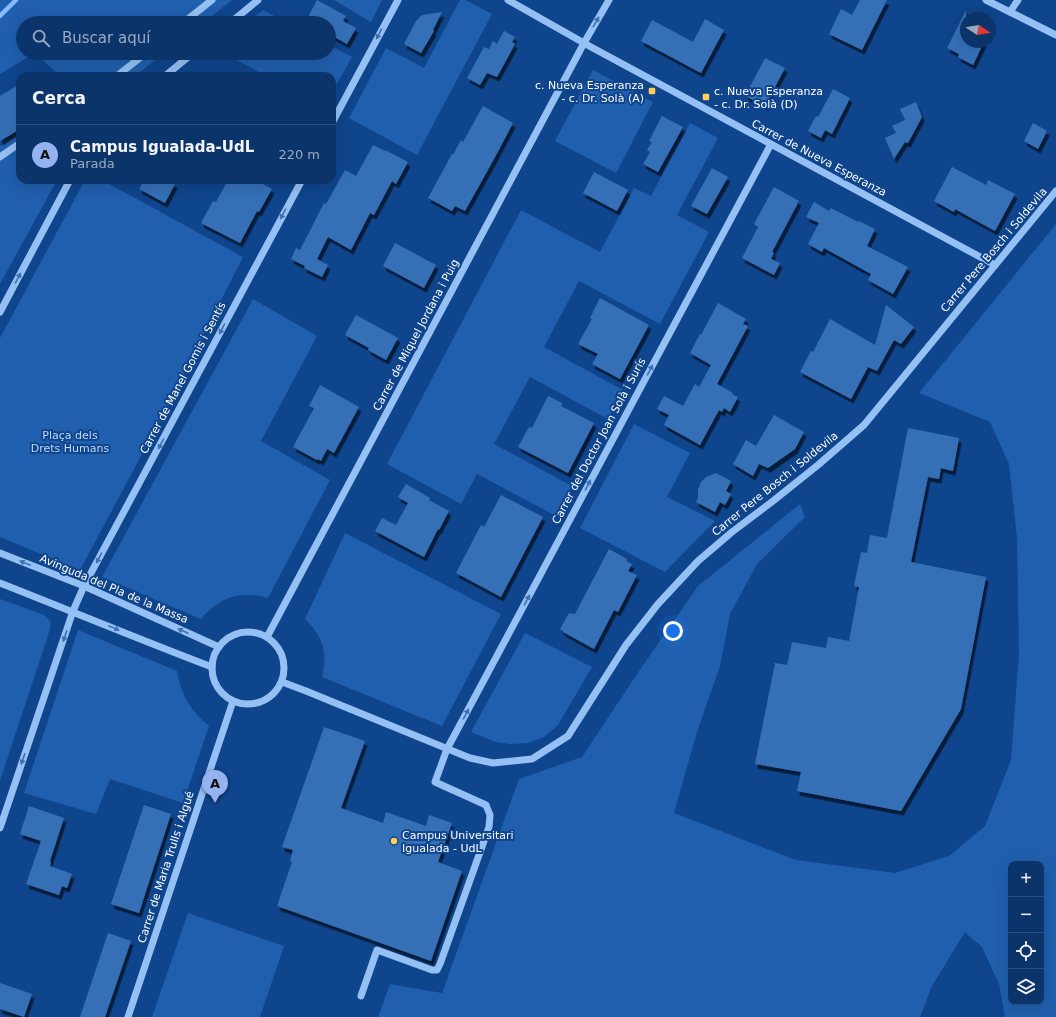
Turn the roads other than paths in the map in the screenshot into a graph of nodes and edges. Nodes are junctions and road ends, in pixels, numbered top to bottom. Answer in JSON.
{"nodes":[{"id":1,"x":212,"y":0,"type":"edge"},
{"id":2,"x":258,"y":0,"type":"edge"},
{"id":3,"x":398,"y":0,"type":"edge"},
{"id":4,"x":508,"y":0,"type":"edge"},
{"id":5,"x":609,"y":0,"type":"edge"},
{"id":6,"x":986,"y":0,"type":"edge"},
{"id":7,"x":1018,"y":0,"type":"edge"},
{"id":8,"x":1010,"y":12,"type":"junction"},
{"id":9,"x":192,"y":16,"type":"edge"},
{"id":10,"x":239,"y":16,"type":"edge"},
{"id":11,"x":1056,"y":35,"type":"edge"},
{"id":12,"x":584,"y":43,"type":"junction"},
{"id":13,"x":137,"y":60,"type":"edge"},
{"id":14,"x":184,"y":60,"type":"edge"},
{"id":15,"x":122,"y":72,"type":"edge"},
{"id":16,"x":170,"y":72,"type":"edge"},
{"id":17,"x":336,"y":116,"type":"edge"},
{"id":18,"x":771,"y":144,"type":"junction"},
{"id":19,"x":16,"y":146,"type":"edge"},
{"id":20,"x":0,"y":156,"type":"edge"},
{"id":21,"x":68,"y":184,"type":"edge"},
{"id":22,"x":300,"y":184,"type":"edge"},
{"id":23,"x":1056,"y":191,"type":"edge"},
{"id":24,"x":995,"y":265,"type":"junction"},
{"id":25,"x":0,"y":312,"type":"edge"},
{"id":26,"x":0,"y":553,"type":"edge"},
{"id":27,"x":0,"y":583,"type":"edge"},
{"id":28,"x":84,"y":586,"type":"junction"},
{"id":29,"x":73,"y":611,"type":"junction"},
{"id":30,"x":267,"y":637,"type":"junction"},
{"id":31,"x":219,"y":647,"type":"junction"},
{"id":32,"x":212,"y":667,"type":"junction"},
{"id":33,"x":282,"y":682,"type":"junction"},
{"id":34,"x":233,"y":701,"type":"junction"},
{"id":35,"x":447,"y":749,"type":"junction"},
{"id":36,"x":0,"y":828,"type":"edge"},
{"id":37,"x":361,"y":996,"type":"dead end"},
{"id":38,"x":128,"y":1017,"type":"edge"}],
"edges":[{"from":1,"to":9,"type":"street"},
{"from":2,"to":10,"type":"street"},
{"from":3,"to":17,"type":"street","one_way":true},
{"from":4,"to":12,"type":"street","name":"Carrer de Nueva Esperanza"},
{"from":12,"to":5,"type":"street","name":"Carrer de Miquel Jordana i Puig","one_way":true},
{"from":6,"to":8,"type":"street"},
{"from":7,"to":8,"type":"street"},
{"from":8,"to":11,"type":"street"},
{"from":12,"to":18,"type":"street","name":"Carrer de Nueva Esperanza"},
{"from":12,"to":30,"type":"street","name":"Carrer de Miquel Jordana i Puig"},
{"from":13,"to":15,"type":"street"},
{"from":14,"to":16,"type":"street"},
{"from":18,"to":24,"type":"street","name":"Carrer de Nueva Esperanza"},
{"from":35,"to":18,"type":"street","name":"Carrer del Doctor Joan Solà i Surís","one_way":true},
{"from":19,"to":20,"type":"street"},
{"from":25,"to":21,"type":"street","one_way":true},
{"from":22,"to":28,"type":"street","name":"Carrer de Manel Gomis i Sentís","one_way":true},
{"from":23,"to":24,"type":"street","name":"Carrer Pere Bosch i Soldevila"},
{"from":24,"to":35,"type":"street","name":"Carrer Pere Bosch i Soldevila"},
{"from":28,"to":26,"type":"street","name":"Avinguda del Pla de la Massa","one_way":true},
{"from":27,"to":29,"type":"street"},
{"from":28,"to":29,"type":"street","name":"Carrer de Manel Gomis i Sentís"},
{"from":31,"to":28,"type":"street","name":"Avinguda del Pla de la Massa","one_way":true},
{"from":29,"to":32,"type":"street","one_way":true},
{"from":29,"to":36,"type":"street","name":"Carrer de Manel Gomis i Sentís","one_way":true},
{"from":30,"to":31,"type":"street"},
{"from":30,"to":33,"type":"street"},
{"from":31,"to":32,"type":"street"},
{"from":32,"to":34,"type":"street"},
{"from":33,"to":34,"type":"street"},
{"from":33,"to":35,"type":"street"},
{"from":34,"to":38,"type":"street","name":"Carrer de Maria Trulls i Algué"},
{"from":35,"to":37,"type":"street","name":"Carrer del Doctor Joan Solà i Surís"}]}
